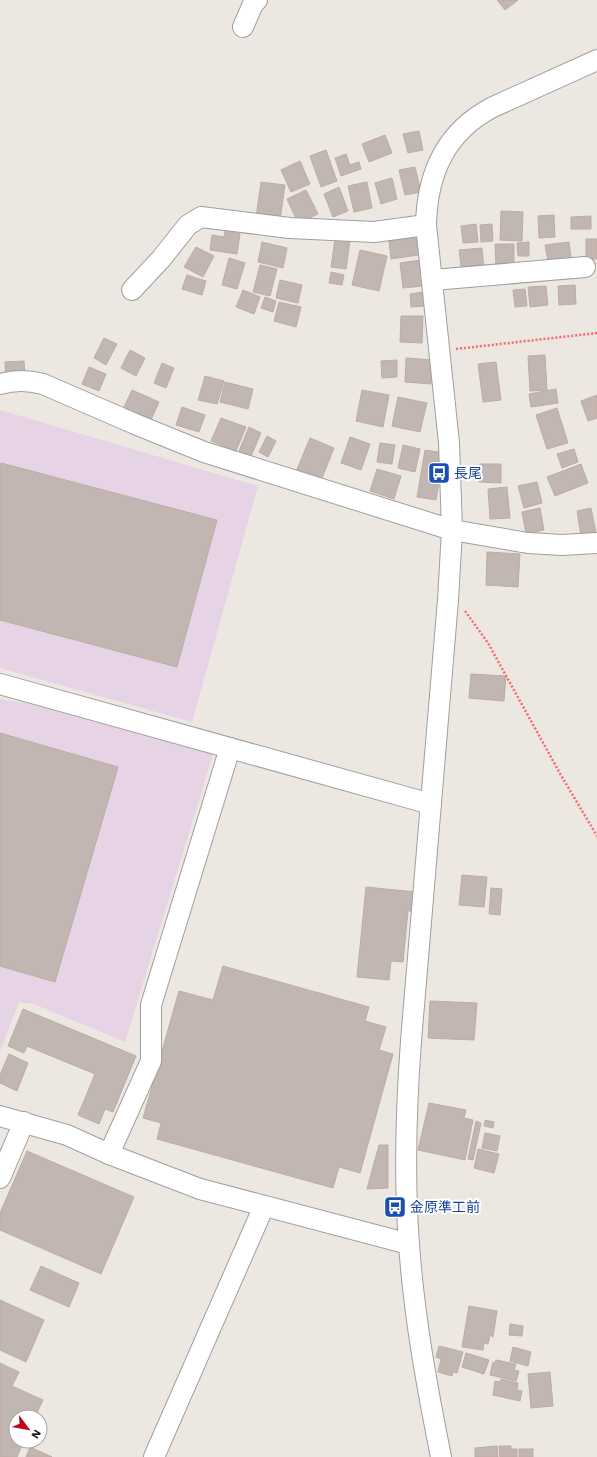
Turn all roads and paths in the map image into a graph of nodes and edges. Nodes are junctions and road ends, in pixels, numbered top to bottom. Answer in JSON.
{"nodes":[{"id":1,"x":257,"y":0,"type":"edge"},
{"id":2,"x":243,"y":27,"type":"dead end"},
{"id":3,"x":597,"y":60,"type":"edge"},
{"id":4,"x":426,"y":225,"type":"junction"},
{"id":5,"x":585,"y":267,"type":"dead end"},
{"id":6,"x":432,"y":280,"type":"junction"},
{"id":7,"x":132,"y":290,"type":"dead end"},
{"id":8,"x":597,"y":333,"type":"edge"},
{"id":9,"x":440,"y":350,"type":"junction"},
{"id":10,"x":0,"y":384,"type":"edge"},
{"id":11,"x":452,"y":530,"type":"junction"},
{"id":12,"x":597,"y":543,"type":"edge"},
{"id":13,"x":448,"y":600,"type":"junction"},
{"id":14,"x":0,"y":684,"type":"edge"},
{"id":15,"x":230,"y":748,"type":"junction"},
{"id":16,"x":431,"y":804,"type":"junction"},
{"id":17,"x":597,"y":836,"type":"edge"},
{"id":18,"x":0,"y":1116,"type":"edge"},
{"id":19,"x":24,"y":1122,"type":"junction"},
{"id":20,"x":109,"y":1154,"type":"junction"},
{"id":21,"x":0,"y":1178,"type":"edge"},
{"id":22,"x":264,"y":1206,"type":"junction"},
{"id":23,"x":409,"y":1244,"type":"junction"},
{"id":24,"x":154,"y":1457,"type":"edge"},
{"id":25,"x":440,"y":1457,"type":"edge"}],
"edges":[{"from":1,"to":2,"type":"street"},
{"from":3,"to":4,"type":"street"},
{"from":4,"to":6,"type":"street"},
{"from":4,"to":7,"type":"street"},
{"from":5,"to":6,"type":"street"},
{"from":6,"to":9,"type":"street"},
{"from":8,"to":9,"type":"path"},
{"from":9,"to":11,"type":"street"},
{"from":10,"to":11,"type":"street"},
{"from":11,"to":12,"type":"street"},
{"from":11,"to":13,"type":"street"},
{"from":13,"to":16,"type":"street"},
{"from":13,"to":17,"type":"path"},
{"from":14,"to":15,"type":"street"},
{"from":15,"to":16,"type":"street"},
{"from":15,"to":20,"type":"street"},
{"from":16,"to":23,"type":"street"},
{"from":18,"to":19,"type":"street"},
{"from":19,"to":20,"type":"street"},
{"from":19,"to":21,"type":"street"},
{"from":20,"to":22,"type":"street"},
{"from":22,"to":23,"type":"street"},
{"from":22,"to":24,"type":"street"},
{"from":23,"to":25,"type":"street"}]}
